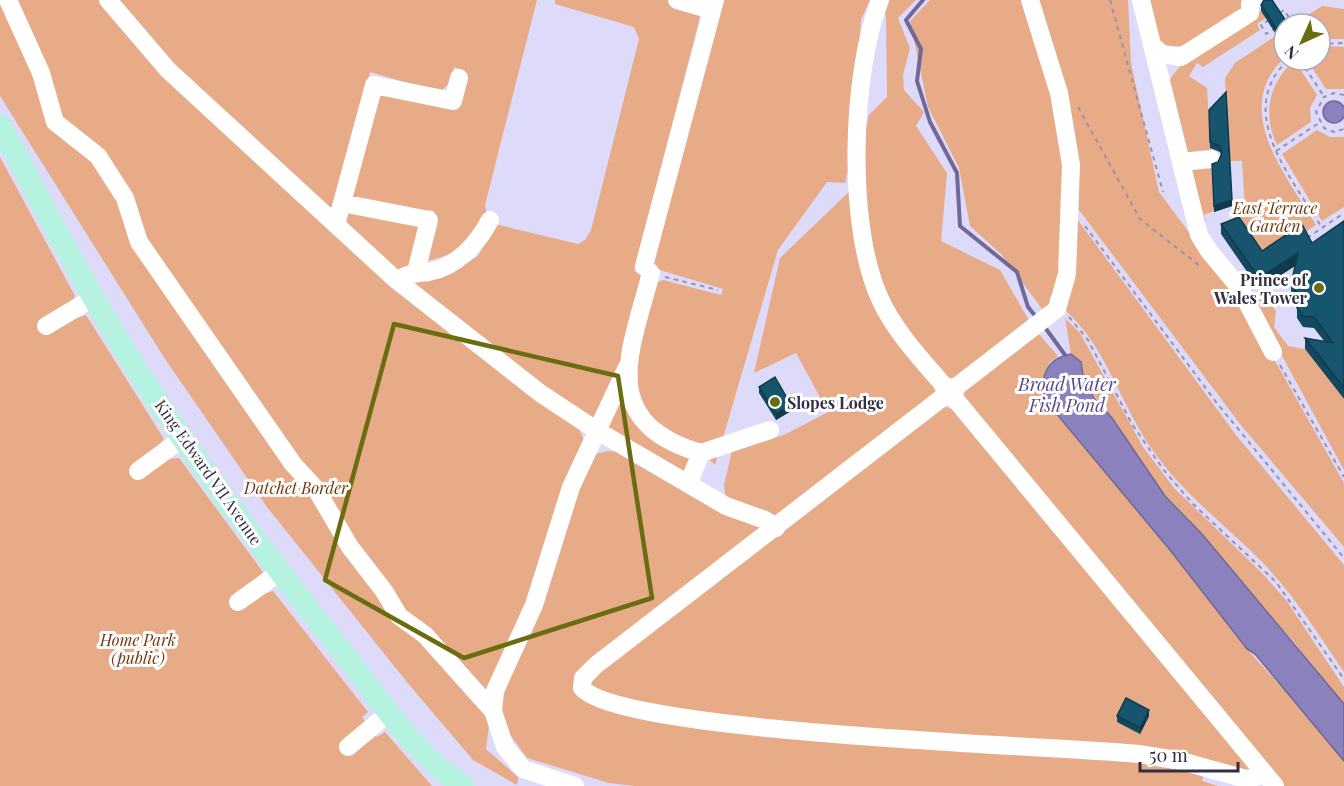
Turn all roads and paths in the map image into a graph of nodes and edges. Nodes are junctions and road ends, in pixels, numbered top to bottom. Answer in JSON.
{"nodes":[{"id":1,"x":8,"y":0,"type":"edge"},
{"id":2,"x":108,"y":0,"type":"edge"},
{"id":3,"x":677,"y":0,"type":"edge"},
{"id":4,"x":880,"y":0,"type":"edge"},
{"id":5,"x":1030,"y":0,"type":"edge"},
{"id":6,"x":1110,"y":0,"type":"edge"},
{"id":7,"x":1141,"y":0,"type":"edge"},
{"id":8,"x":1254,"y":0,"type":"edge"},
{"id":9,"x":714,"y":5,"type":"edge"},
{"id":10,"x":1272,"y":17,"type":"edge"},
{"id":11,"x":1272,"y":30,"type":"edge"},
{"id":12,"x":1152,"y":45,"type":"junction"},
{"id":13,"x":1181,"y":57,"type":"junction"},
{"id":14,"x":1278,"y":72,"type":"edge"},
{"id":15,"x":1308,"y":72,"type":"edge"},
{"id":16,"x":459,"y":78,"type":"dead end"},
{"id":17,"x":1161,"y":82,"type":"junction"},
{"id":18,"x":1344,"y":95,"type":"edge"},
{"id":19,"x":1324,"y":97,"type":"junction"},
{"id":20,"x":1078,"y":106,"type":"dead end"},
{"id":21,"x":1319,"y":123,"type":"junction"},
{"id":22,"x":0,"y":125,"type":"edge"},
{"id":23,"x":1344,"y":129,"type":"edge"},
{"id":24,"x":1276,"y":151,"type":"junction"},
{"id":25,"x":1211,"y":159,"type":"dead end"},
{"id":26,"x":1181,"y":162,"type":"junction"},
{"id":27,"x":1163,"y":192,"type":"dead end"},
{"id":28,"x":342,"y":203,"type":"junction"},
{"id":29,"x":1071,"y":211,"type":"junction"},
{"id":30,"x":1344,"y":213,"type":"edge"},
{"id":31,"x":490,"y":220,"type":"dead end"},
{"id":32,"x":336,"y":225,"type":"junction"},
{"id":33,"x":1322,"y":228,"type":"junction"},
{"id":34,"x":1302,"y":241,"type":"edge"},
{"id":35,"x":1201,"y":267,"type":"dead end"},
{"id":36,"x":416,"y":272,"type":"junction"},
{"id":37,"x":651,"y":273,"type":"junction"},
{"id":38,"x":395,"y":279,"type":"junction"},
{"id":39,"x":718,"y":290,"type":"dead end"},
{"id":40,"x":93,"y":298,"type":"junction"},
{"id":41,"x":1046,"y":318,"type":"junction"},
{"id":42,"x":46,"y":326,"type":"dead end"},
{"id":43,"x":1273,"y":352,"type":"joint"},
{"id":44,"x":627,"y":366,"type":"junction"},
{"id":45,"x":950,"y":393,"type":"junction"},
{"id":46,"x":596,"y":430,"type":"junction"},
{"id":47,"x":770,"y":430,"type":"dead end"},
{"id":48,"x":183,"y":438,"type":"junction"},
{"id":49,"x":701,"y":453,"type":"junction"},
{"id":50,"x":138,"y":471,"type":"dead end"},
{"id":51,"x":1344,"y":477,"type":"edge"},
{"id":52,"x":689,"y":482,"type":"junction"},
{"id":53,"x":776,"y":528,"type":"junction"},
{"id":54,"x":1344,"y":558,"type":"edge"},
{"id":55,"x":279,"y":572,"type":"junction"},
{"id":56,"x":238,"y":602,"type":"dead end"},
{"id":57,"x":1344,"y":680,"type":"edge"},
{"id":58,"x":493,"y":711,"type":"junction"},
{"id":59,"x":390,"y":712,"type":"junction"},
{"id":60,"x":348,"y":747,"type":"dead end"},
{"id":61,"x":1271,"y":781,"type":"edge"},
{"id":62,"x":463,"y":786,"type":"edge"},
{"id":63,"x":575,"y":786,"type":"edge"}],
"edges":[{"from":1,"to":58,"type":"lane"},
{"from":2,"to":32,"type":"lane"},
{"from":3,"to":9,"type":"lane"},
{"from":4,"to":45,"type":"lane"},
{"from":5,"to":29,"type":"lane"},
{"from":6,"to":27,"type":"path"},
{"from":7,"to":12,"type":"lane"},
{"from":8,"to":13,"type":"lane"},
{"from":9,"to":37,"type":"lane"},
{"from":10,"to":11,"type":"path"},
{"from":12,"to":13,"type":"lane"},
{"from":12,"to":17,"type":"lane"},
{"from":13,"to":17,"type":"lane"},
{"from":14,"to":24,"type":"path"},
{"from":15,"to":19,"type":"path"},
{"from":16,"to":28,"type":"lane"},
{"from":17,"to":26,"type":"lane"},
{"from":18,"to":19,"type":"path"},
{"from":19,"to":21,"type":"path"},
{"from":20,"to":35,"type":"path"},
{"from":21,"to":23,"type":"path"},
{"from":21,"to":24,"type":"path"},
{"from":22,"to":40,"type":"main road","name":"King Edward VII Avenue"},
{"from":24,"to":33,"type":"path"},
{"from":25,"to":26,"type":"lane"},
{"from":26,"to":43,"type":"lane"},
{"from":28,"to":32,"type":"lane"},
{"from":28,"to":36,"type":"lane"},
{"from":29,"to":41,"type":"lane"},
{"from":29,"to":54,"type":"path"},
{"from":30,"to":33,"type":"path"},
{"from":31,"to":36,"type":"lane"},
{"from":32,"to":38,"type":"lane"},
{"from":33,"to":34,"type":"path"},
{"from":36,"to":38,"type":"lane"},
{"from":37,"to":39,"type":"path"},
{"from":37,"to":44,"type":"lane"},
{"from":38,"to":46,"type":"lane"},
{"from":40,"to":42,"type":"lane"},
{"from":40,"to":48,"type":"main road","name":"King Edward VII Avenue"},
{"from":41,"to":45,"type":"lane"},
{"from":41,"to":57,"type":"path"},
{"from":43,"to":51,"type":"path"},
{"from":44,"to":46,"type":"lane"},
{"from":44,"to":49,"type":"lane"},
{"from":45,"to":53,"type":"lane"},
{"from":45,"to":61,"type":"lane"},
{"from":46,"to":52,"type":"lane"},
{"from":46,"to":58,"type":"lane"},
{"from":47,"to":49,"type":"lane"},
{"from":48,"to":50,"type":"lane"},
{"from":48,"to":55,"type":"main road","name":"King Edward VII Avenue"},
{"from":49,"to":52,"type":"lane"},
{"from":52,"to":53,"type":"lane"},
{"from":53,"to":61,"type":"lane"},
{"from":55,"to":56,"type":"lane"},
{"from":55,"to":59,"type":"main road","name":"King Edward VII Avenue"},
{"from":58,"to":63,"type":"lane"},
{"from":59,"to":60,"type":"lane"},
{"from":59,"to":62,"type":"main road","name":"King Edward VII Avenue"}]}
